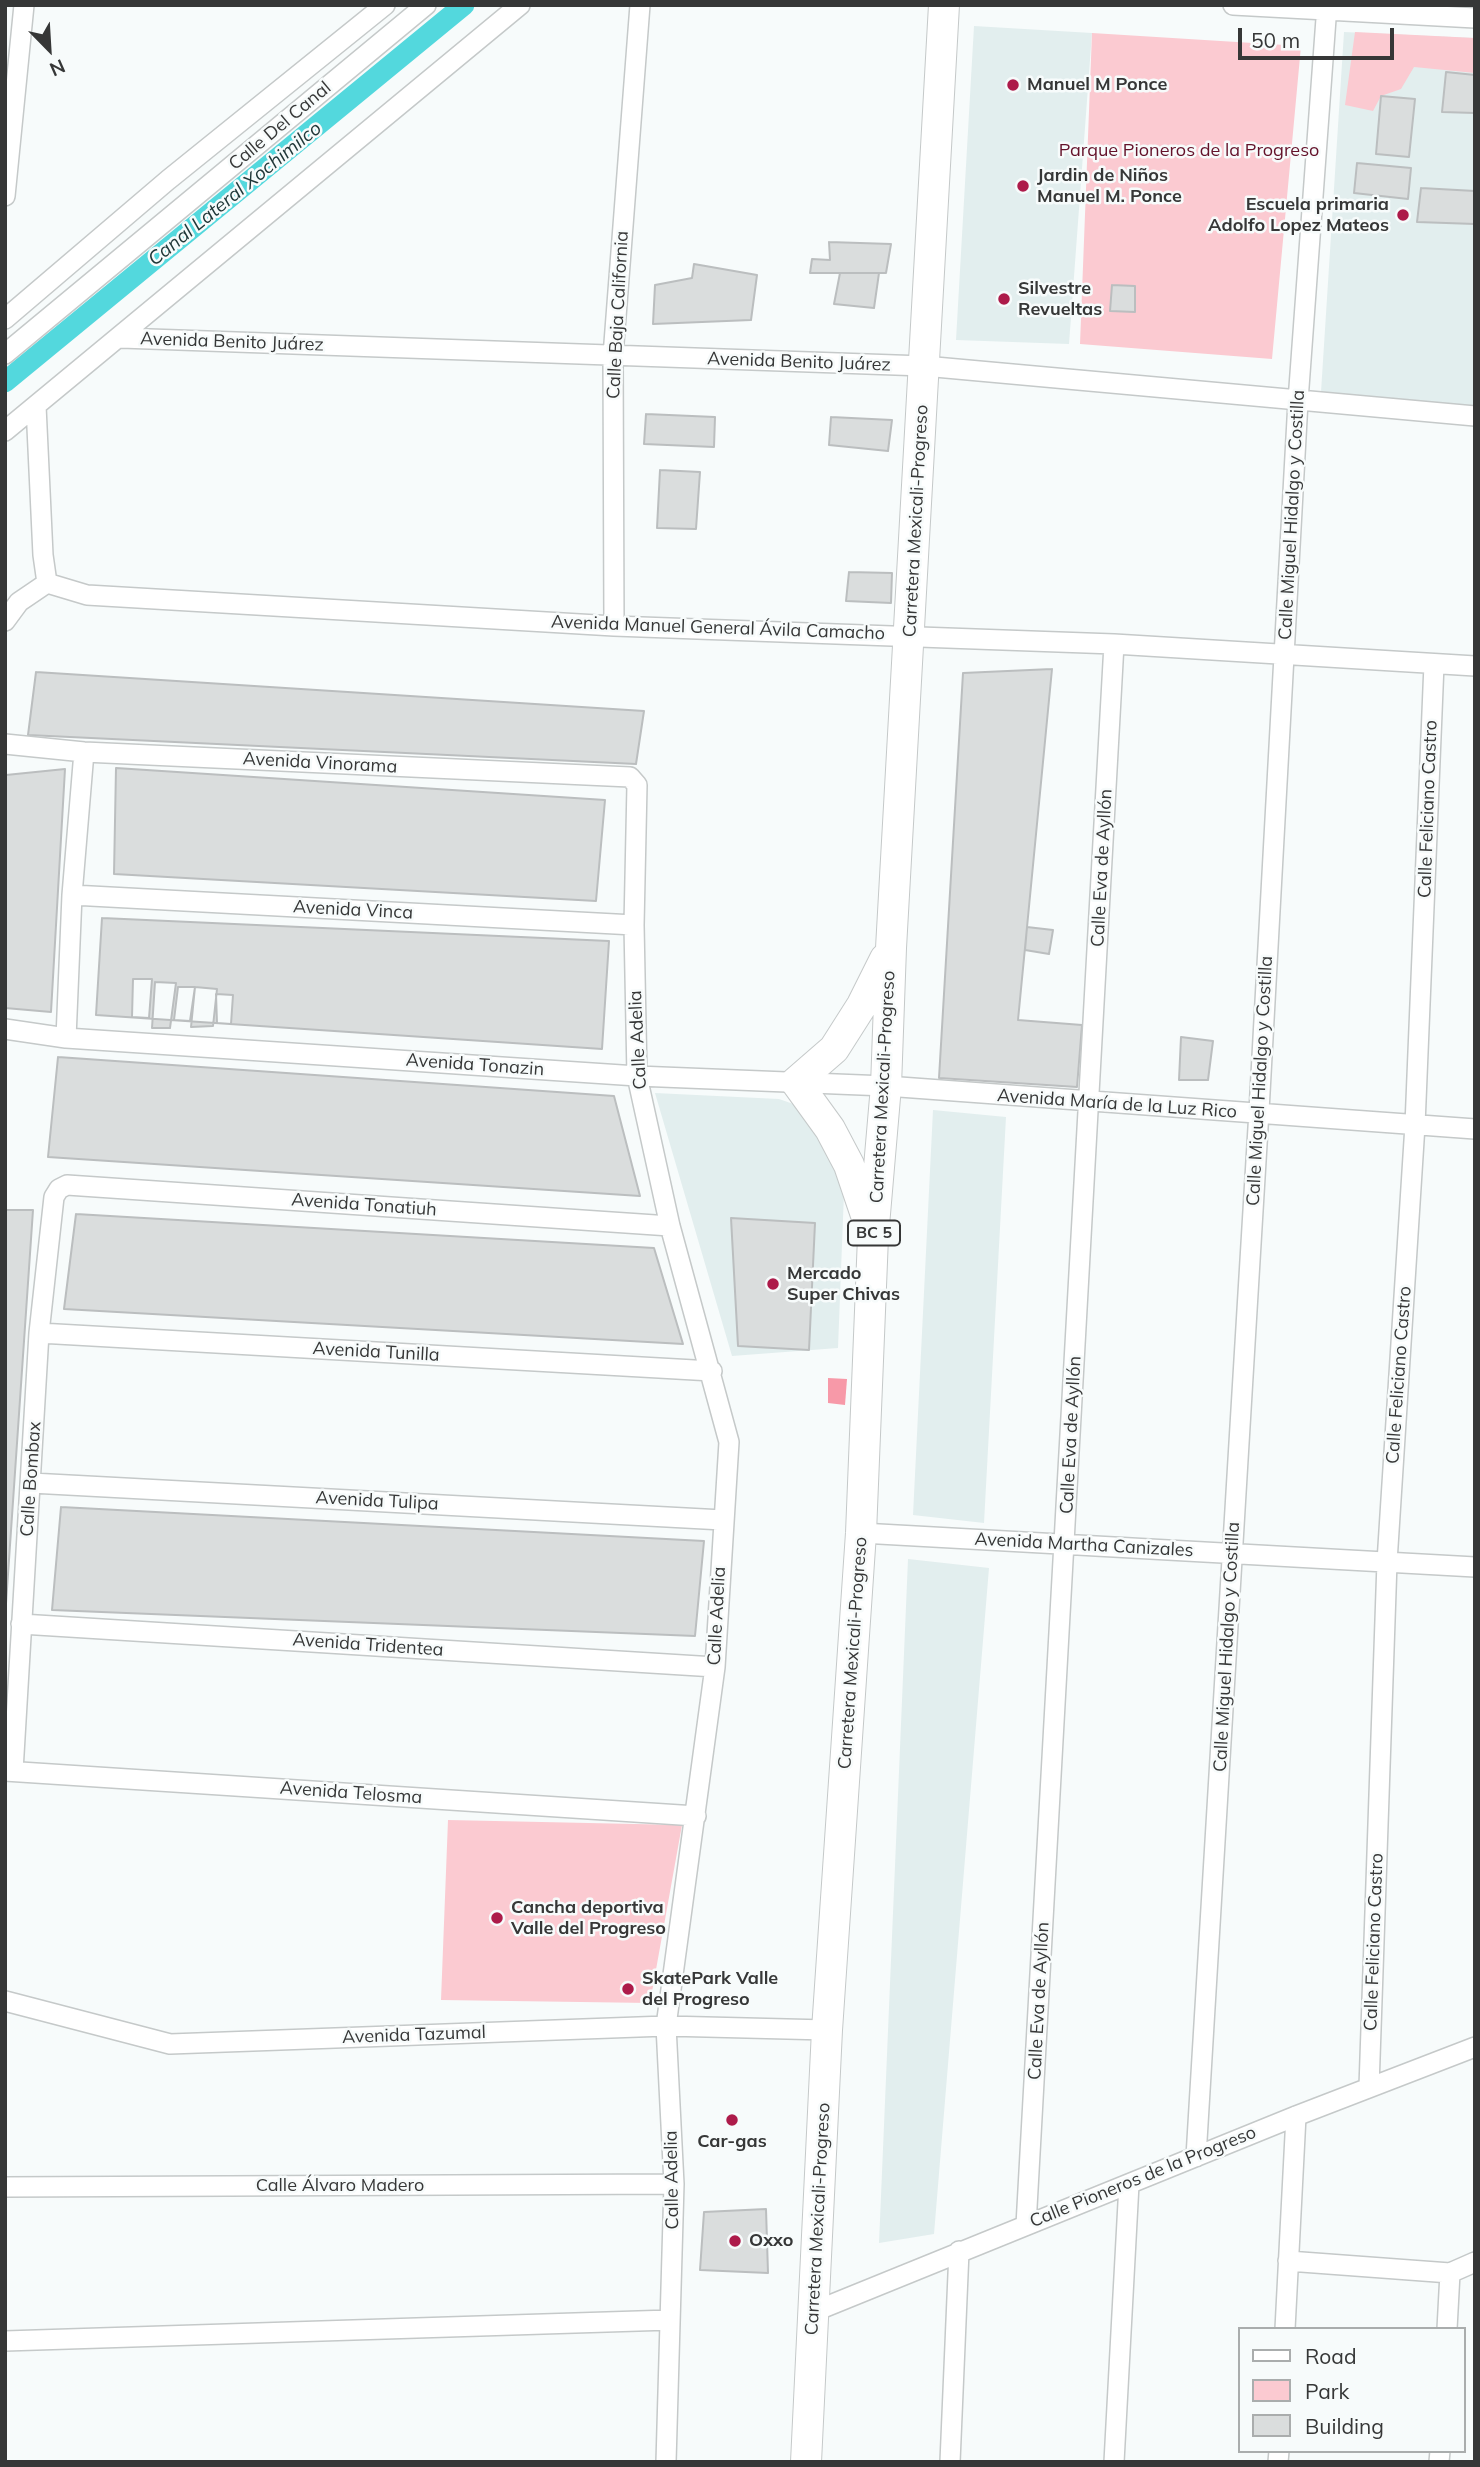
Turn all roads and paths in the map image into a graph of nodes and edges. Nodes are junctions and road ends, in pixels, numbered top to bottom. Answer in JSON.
{"nodes":[{"id":1,"x":24,"y":5,"type":"edge"},
{"id":2,"x":385,"y":5,"type":"edge"},
{"id":3,"x":426,"y":5,"type":"edge"},
{"id":4,"x":520,"y":5,"type":"edge"},
{"id":5,"x":640,"y":5,"type":"edge"},
{"id":6,"x":944,"y":5,"type":"edge"},
{"id":7,"x":1233,"y":5,"type":"edge"},
{"id":8,"x":1326,"y":8,"type":"edge"},
{"id":9,"x":1475,"y":18,"type":"edge"},
{"id":10,"x":5,"y":196,"type":"edge"},
{"id":11,"x":5,"y":318,"type":"edge"},
{"id":12,"x":121,"y":338,"type":"junction"},
{"id":13,"x":5,"y":354,"type":"edge"},
{"id":14,"x":613,"y":356,"type":"junction"},
{"id":15,"x":923,"y":366,"type":"junction"},
{"id":16,"x":1298,"y":401,"type":"junction"},
{"id":17,"x":36,"y":406,"type":"junction"},
{"id":18,"x":1475,"y":416,"type":"edge"},
{"id":19,"x":5,"y":431,"type":"edge"},
{"id":20,"x":47,"y":583,"type":"junction"},
{"id":21,"x":5,"y":621,"type":"edge"},
{"id":22,"x":614,"y":626,"type":"junction"},
{"id":23,"x":911,"y":634,"type":"junction"},
{"id":24,"x":1114,"y":644,"type":"junction"},
{"id":25,"x":1284,"y":655,"type":"junction"},
{"id":26,"x":1434,"y":664,"type":"junction"},
{"id":27,"x":1475,"y":666,"type":"edge"},
{"id":28,"x":5,"y":744,"type":"edge"},
{"id":29,"x":84,"y":752,"type":"junction"},
{"id":30,"x":634,"y":780,"type":"joint"},
{"id":31,"x":72,"y":895,"type":"junction"},
{"id":32,"x":634,"y":925,"type":"junction"},
{"id":33,"x":891,"y":948,"type":"junction"},
{"id":34,"x":5,"y":1029,"type":"edge"},
{"id":35,"x":66,"y":1038,"type":"junction"},
{"id":36,"x":637,"y":1076,"type":"junction"},
{"id":37,"x":796,"y":1083,"type":"junction"},
{"id":38,"x":886,"y":1086,"type":"junction"},
{"id":39,"x":1089,"y":1103,"type":"junction"},
{"id":40,"x":1259,"y":1113,"type":"junction"},
{"id":41,"x":1415,"y":1125,"type":"junction"},
{"id":42,"x":1475,"y":1129,"type":"edge"},
{"id":43,"x":59,"y":1189,"type":"joint"},
{"id":44,"x":670,"y":1226,"type":"junction"},
{"id":45,"x":873,"y":1237,"type":"junction"},
{"id":46,"x":39,"y":1333,"type":"junction"},
{"id":47,"x":712,"y":1371,"type":"junction"},
{"id":48,"x":31,"y":1483,"type":"junction"},
{"id":49,"x":723,"y":1520,"type":"junction"},
{"id":50,"x":861,"y":1533,"type":"junction"},
{"id":51,"x":1065,"y":1544,"type":"junction"},
{"id":52,"x":1232,"y":1554,"type":"junction"},
{"id":53,"x":1387,"y":1562,"type":"junction"},
{"id":54,"x":1475,"y":1567,"type":"edge"},
{"id":55,"x":21,"y":1624,"type":"junction"},
{"id":56,"x":715,"y":1667,"type":"junction"},
{"id":57,"x":9,"y":1771,"type":"edge"},
{"id":58,"x":696,"y":1816,"type":"junction"},
{"id":59,"x":5,"y":2001,"type":"edge"},
{"id":60,"x":666,"y":2025,"type":"junction"},
{"id":61,"x":827,"y":2030,"type":"junction"},
{"id":62,"x":1475,"y":2048,"type":"edge"},
{"id":63,"x":1369,"y":2087,"type":"junction"},
{"id":64,"x":1296,"y":2116,"type":"junction"},
{"id":65,"x":1196,"y":2157,"type":"junction"},
{"id":66,"x":674,"y":2184,"type":"junction"},
{"id":67,"x":1129,"y":2184,"type":"junction"},
{"id":68,"x":5,"y":2188,"type":"edge"},
{"id":69,"x":1026,"y":2225,"type":"junction"},
{"id":70,"x":959,"y":2250,"type":"junction"},
{"id":71,"x":1288,"y":2261,"type":"junction"},
{"id":72,"x":1475,"y":2262,"type":"edge"},
{"id":73,"x":1450,"y":2273,"type":"junction"},
{"id":74,"x":813,"y":2312,"type":"junction"},
{"id":75,"x":670,"y":2320,"type":"junction"},
{"id":76,"x":1285,"y":2327,"type":"edge"},
{"id":77,"x":1447,"y":2327,"type":"edge"},
{"id":78,"x":5,"y":2341,"type":"edge"},
{"id":79,"x":666,"y":2462,"type":"edge"},
{"id":80,"x":806,"y":2462,"type":"edge"},
{"id":81,"x":950,"y":2462,"type":"edge"},
{"id":82,"x":1114,"y":2462,"type":"edge"}],
"edges":[{"from":1,"to":10,"type":"street"},
{"from":2,"to":11,"type":"street"},
{"from":3,"to":13,"type":"street","name":"Calle Del Canal"},
{"from":4,"to":12,"type":"street"},
{"from":5,"to":14,"type":"street","name":"Calle Baja California"},
{"from":6,"to":15,"type":"main road","name":"Carretera Mexicali-Progreso","number":"BC 5"},
{"from":7,"to":8,"type":"street"},
{"from":8,"to":9,"type":"street"},
{"from":8,"to":16,"type":"street","name":"Calle Miguel Hidalgo y Costilla"},
{"from":12,"to":14,"type":"street","name":"Avenida Benito Juárez"},
{"from":12,"to":17,"type":"street"},
{"from":14,"to":15,"type":"street","name":"Avenida Benito Juárez"},
{"from":14,"to":22,"type":"street","name":"Calle Baja California"},
{"from":15,"to":16,"type":"street","name":"Avenida Benito Juárez"},
{"from":15,"to":23,"type":"main road","name":"Carretera Mexicali-Progreso","number":"BC 5"},
{"from":16,"to":18,"type":"street","name":"Avenida Benito Juárez"},
{"from":16,"to":25,"type":"street","name":"Calle Miguel Hidalgo y Costilla"},
{"from":17,"to":19,"type":"street"},
{"from":17,"to":20,"type":"street"},
{"from":20,"to":21,"type":"street"},
{"from":20,"to":22,"type":"street","name":"Avenida Manuel General Ávila Camacho"},
{"from":22,"to":23,"type":"street","name":"Avenida Manuel General Ávila Camacho"},
{"from":23,"to":24,"type":"street","name":"Avenida Manuel General Ávila Camacho"},
{"from":23,"to":33,"type":"main road","name":"Carretera Mexicali-Progreso","number":"BC 5"},
{"from":24,"to":25,"type":"street","name":"Avenida Manuel General Ávila Camacho"},
{"from":24,"to":39,"type":"street","name":"Calle Eva de Ayllón"},
{"from":25,"to":26,"type":"street","name":"Avenida Manuel General Ávila Camacho"},
{"from":25,"to":40,"type":"street","name":"Calle Miguel Hidalgo y Costilla"},
{"from":26,"to":27,"type":"street","name":"Avenida Manuel General Ávila Camacho"},
{"from":26,"to":41,"type":"street","name":"Calle Feliciano Castro"},
{"from":28,"to":29,"type":"street","name":"Avenida Vinorama"},
{"from":29,"to":30,"type":"street","name":"Avenida Vinorama"},
{"from":29,"to":31,"type":"street"},
{"from":30,"to":32,"type":"street","name":"Calle Adelia"},
{"from":31,"to":32,"type":"street","name":"Avenida Vinca"},
{"from":31,"to":35,"type":"street"},
{"from":32,"to":36,"type":"street","name":"Calle Adelia"},
{"from":33,"to":37,"type":"main road"},
{"from":33,"to":38,"type":"main road","name":"Carretera Mexicali-Progreso","number":"BC 5"},
{"from":34,"to":35,"type":"street","name":"Avenida Tonazin"},
{"from":35,"to":36,"type":"street","name":"Avenida Tonazin"},
{"from":36,"to":37,"type":"street","name":"Avenida Tonazin"},
{"from":36,"to":44,"type":"street","name":"Calle Adelia"},
{"from":37,"to":38,"type":"street","name":"Avenida Tonazin"},
{"from":37,"to":45,"type":"main road"},
{"from":38,"to":39,"type":"street","name":"Avenida María de la Luz Rico"},
{"from":38,"to":45,"type":"main road","name":"Carretera Mexicali-Progreso","number":"BC 5"},
{"from":39,"to":40,"type":"street","name":"Avenida María de la Luz Rico"},
{"from":39,"to":51,"type":"street","name":"Calle Eva de Ayllón"},
{"from":40,"to":41,"type":"street","name":"Avenida María de la Luz Rico"},
{"from":40,"to":52,"type":"street","name":"Calle Miguel Hidalgo y Costilla"},
{"from":41,"to":42,"type":"street","name":"Avenida María de la Luz Rico"},
{"from":41,"to":53,"type":"street","name":"Calle Feliciano Castro"},
{"from":43,"to":44,"type":"street","name":"Avenida Tonatiuh"},
{"from":43,"to":46,"type":"street","name":"Calle Bombax"},
{"from":44,"to":47,"type":"street","name":"Calle Adelia"},
{"from":45,"to":50,"type":"main road","name":"Carretera Mexicali-Progreso","number":"BC 5"},
{"from":46,"to":47,"type":"street","name":"Avenida Tunilla"},
{"from":46,"to":48,"type":"street","name":"Calle Bombax"},
{"from":47,"to":49,"type":"street","name":"Calle Adelia"},
{"from":48,"to":49,"type":"street","name":"Avenida Tulipa"},
{"from":48,"to":55,"type":"street","name":"Calle Bombax"},
{"from":49,"to":56,"type":"street","name":"Calle Adelia"},
{"from":50,"to":51,"type":"street","name":"Avenida Martha Canizales"},
{"from":50,"to":61,"type":"main road","name":"Carretera Mexicali-Progreso","number":"BC 5"},
{"from":51,"to":52,"type":"street","name":"Avenida Martha Canizales"},
{"from":51,"to":69,"type":"street","name":"Calle Eva de Ayllón"},
{"from":52,"to":53,"type":"street","name":"Avenida Martha Canizales"},
{"from":52,"to":65,"type":"street","name":"Calle Miguel Hidalgo y Costilla"},
{"from":53,"to":54,"type":"street","name":"Avenida Martha Canizales"},
{"from":53,"to":63,"type":"street","name":"Calle Feliciano Castro"},
{"from":55,"to":56,"type":"street","name":"Avenida Tridentea"},
{"from":55,"to":57,"type":"street","name":"Calle Bombax"},
{"from":56,"to":58,"type":"street","name":"Calle Adelia"},
{"from":57,"to":58,"type":"street","name":"Avenida Telosma"},
{"from":58,"to":60,"type":"street","name":"Calle Adelia"},
{"from":59,"to":60,"type":"street","name":"Avenida Tazumal"},
{"from":60,"to":61,"type":"street","name":"Avenida Tazumal"},
{"from":60,"to":66,"type":"street","name":"Calle Adelia"},
{"from":61,"to":74,"type":"main road","name":"Carretera Mexicali-Progreso","number":"BC 5"},
{"from":62,"to":63,"type":"street","name":"Calle Pioneros de la Progreso"},
{"from":63,"to":64,"type":"street","name":"Calle Pioneros de la Progreso"},
{"from":64,"to":65,"type":"street","name":"Calle Pioneros de la Progreso"},
{"from":64,"to":71,"type":"street"},
{"from":65,"to":67,"type":"street","name":"Calle Pioneros de la Progreso"},
{"from":66,"to":68,"type":"street","name":"Calle Álvaro Madero"},
{"from":66,"to":75,"type":"street","name":"Calle Adelia"},
{"from":67,"to":69,"type":"street","name":"Calle Pioneros de la Progreso"},
{"from":67,"to":82,"type":"street"},
{"from":69,"to":70,"type":"street","name":"Calle Pioneros de la Progreso"},
{"from":70,"to":74,"type":"street","name":"Calle Pioneros de la Progreso"},
{"from":70,"to":81,"type":"street"},
{"from":71,"to":73,"type":"street"},
{"from":71,"to":76,"type":"street"},
{"from":72,"to":73,"type":"street"},
{"from":73,"to":77,"type":"street"},
{"from":74,"to":80,"type":"main road","name":"Carretera Mexicali-Progreso","number":"BC 5"},
{"from":75,"to":78,"type":"street"},
{"from":75,"to":79,"type":"street","name":"Calle Adelia"}]}
